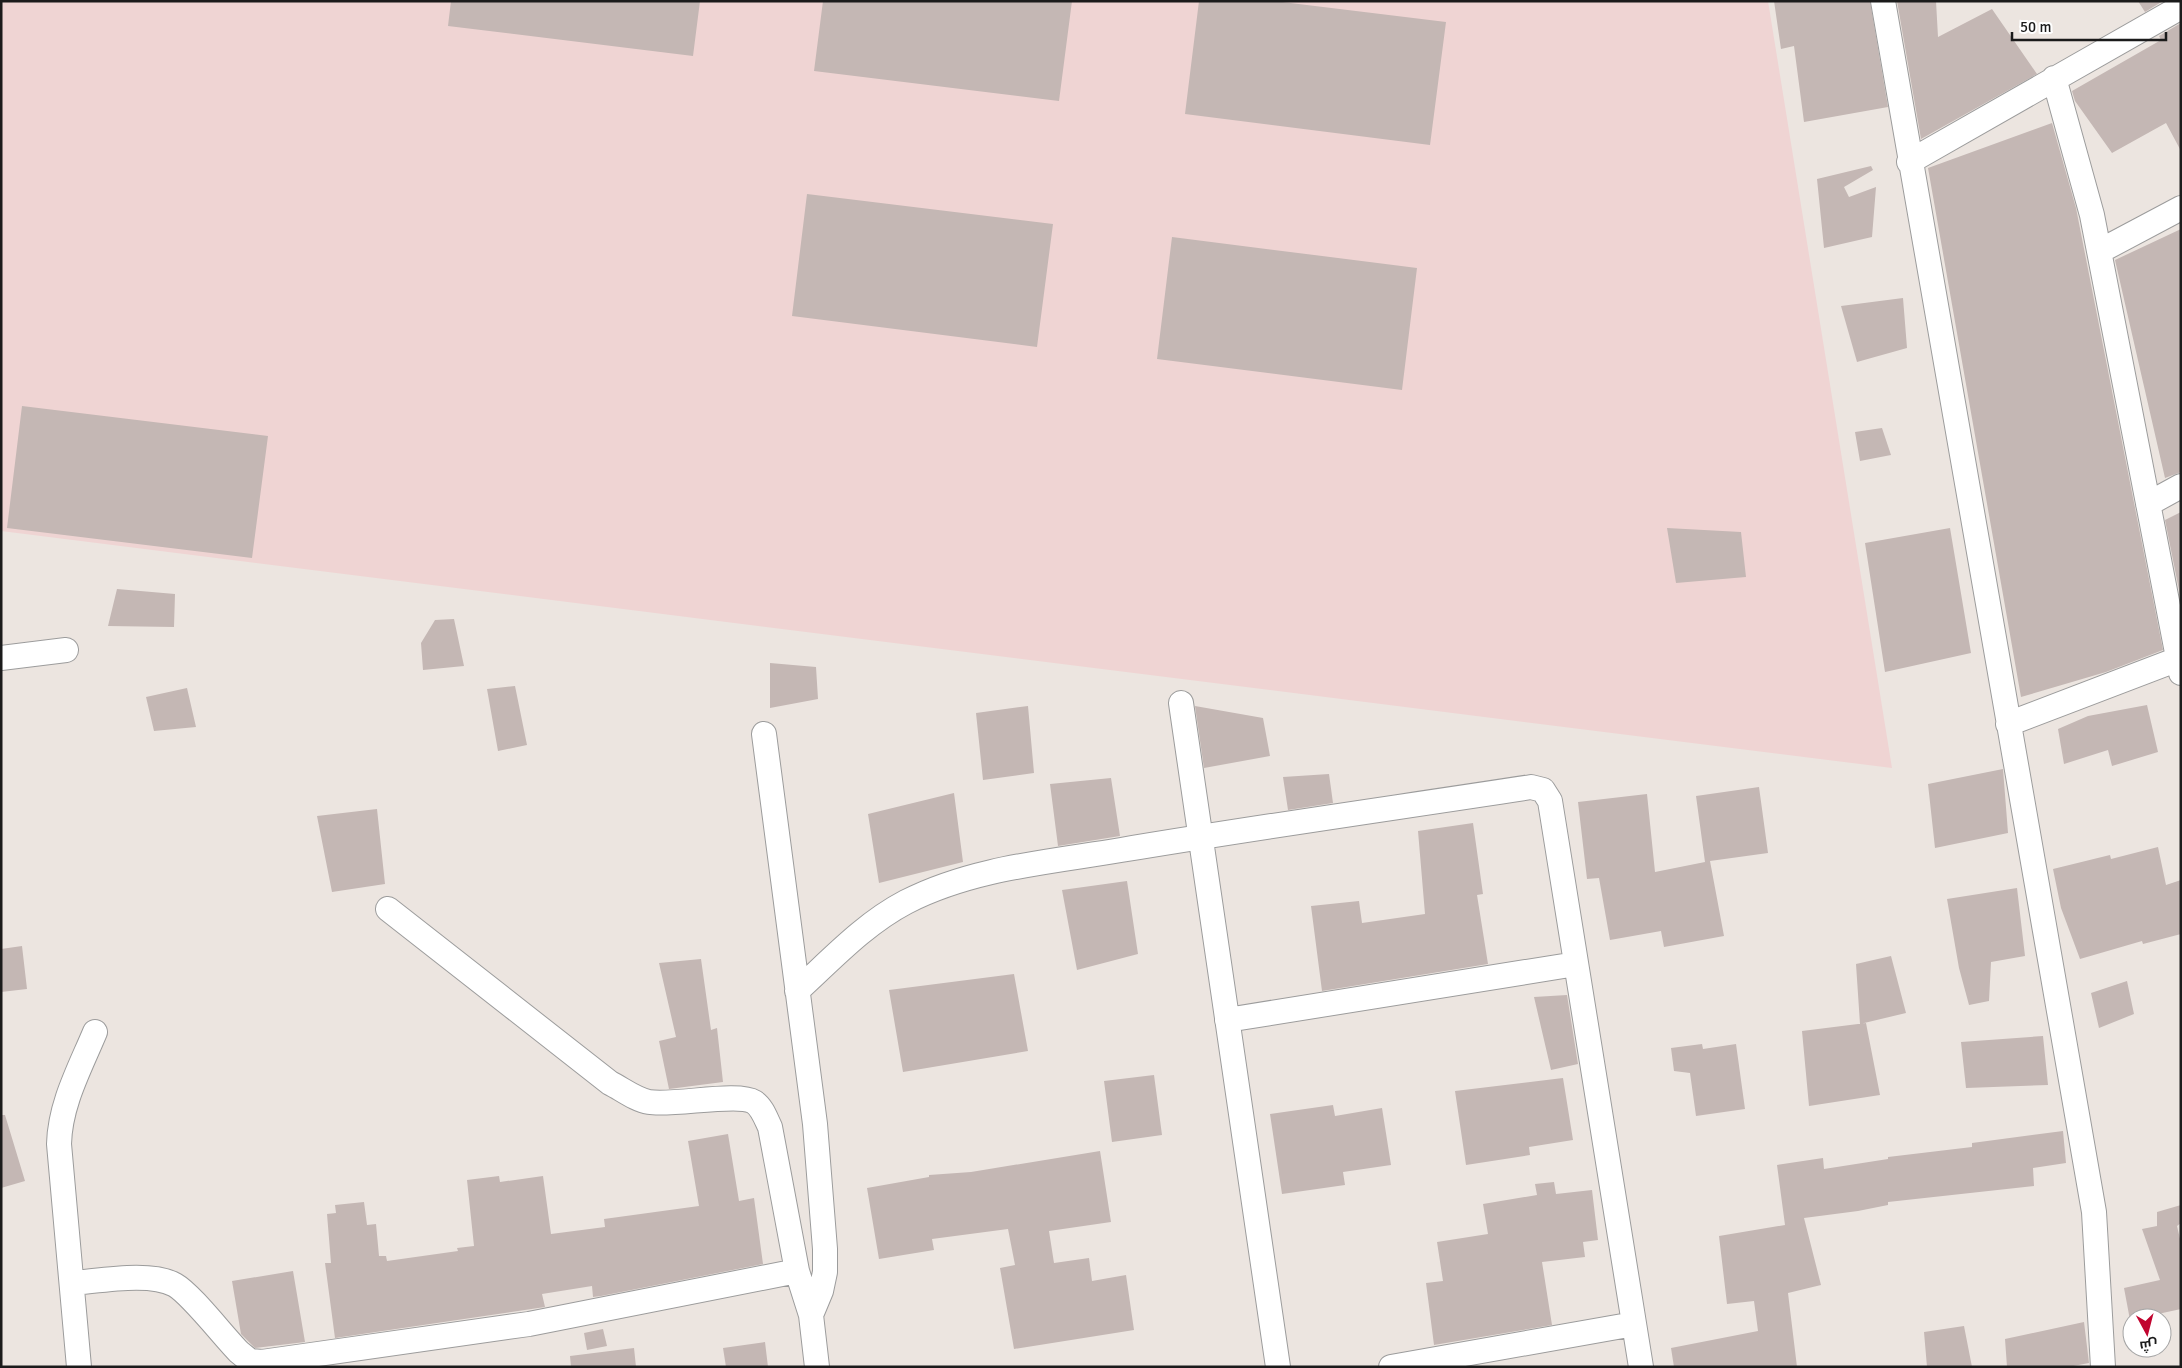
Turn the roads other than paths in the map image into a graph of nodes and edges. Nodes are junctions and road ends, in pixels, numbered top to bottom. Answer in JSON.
{"nodes":[{"id":1,"x":1883,"y":1,"type":"edge"},
{"id":2,"x":2181,"y":7,"type":"edge"},
{"id":3,"x":2054,"y":78,"type":"junction"},
{"id":4,"x":1909,"y":162,"type":"junction"},
{"id":5,"x":2181,"y":208,"type":"edge"},
{"id":6,"x":2100,"y":251,"type":"junction"},
{"id":7,"x":2181,"y":486,"type":"edge"},
{"id":8,"x":2148,"y":504,"type":"junction"},
{"id":9,"x":66,"y":650,"type":"dead end"},
{"id":10,"x":1,"y":658,"type":"edge"},
{"id":11,"x":2180,"y":663,"type":"edge"},
{"id":12,"x":1181,"y":703,"type":"dead end"},
{"id":13,"x":2008,"y":724,"type":"junction"},
{"id":14,"x":764,"y":734,"type":"dead end"},
{"id":15,"x":1199,"y":837,"type":"junction"},
{"id":16,"x":388,"y":909,"type":"dead end"},
{"id":17,"x":1576,"y":964,"type":"junction"},
{"id":18,"x":797,"y":991,"type":"junction"},
{"id":19,"x":1227,"y":1020,"type":"junction"},
{"id":20,"x":95,"y":1032,"type":"dead end"},
{"id":21,"x":797,"y":1271,"type":"junction"},
{"id":22,"x":72,"y":1283,"type":"junction"},
{"id":23,"x":811,"y":1315,"type":"junction"},
{"id":24,"x":1634,"y":1324,"type":"junction"},
{"id":25,"x":79,"y":1367,"type":"edge"},
{"id":26,"x":817,"y":1367,"type":"edge"},
{"id":27,"x":1278,"y":1367,"type":"edge"},
{"id":28,"x":1391,"y":1367,"type":"edge"},
{"id":29,"x":1641,"y":1367,"type":"edge"},
{"id":30,"x":2103,"y":1367,"type":"edge"}],
"edges":[{"from":1,"to":4,"type":"street"},
{"from":2,"to":3,"type":"street"},
{"from":3,"to":4,"type":"street"},
{"from":3,"to":6,"type":"street"},
{"from":4,"to":13,"type":"street"},
{"from":5,"to":6,"type":"street"},
{"from":6,"to":8,"type":"street"},
{"from":7,"to":8,"type":"street"},
{"from":8,"to":11,"type":"street"},
{"from":9,"to":10,"type":"street"},
{"from":11,"to":13,"type":"street"},
{"from":12,"to":15,"type":"street"},
{"from":13,"to":30,"type":"street"},
{"from":14,"to":18,"type":"street"},
{"from":15,"to":17,"type":"street"},
{"from":15,"to":18,"type":"street"},
{"from":15,"to":19,"type":"street"},
{"from":16,"to":21,"type":"street"},
{"from":17,"to":19,"type":"street"},
{"from":17,"to":24,"type":"street"},
{"from":18,"to":23,"type":"street"},
{"from":19,"to":27,"type":"street"},
{"from":20,"to":22,"type":"street"},
{"from":21,"to":22,"type":"street"},
{"from":21,"to":23,"type":"street"},
{"from":22,"to":25,"type":"street"},
{"from":23,"to":26,"type":"street"},
{"from":24,"to":28,"type":"street"},
{"from":24,"to":29,"type":"street"}]}
